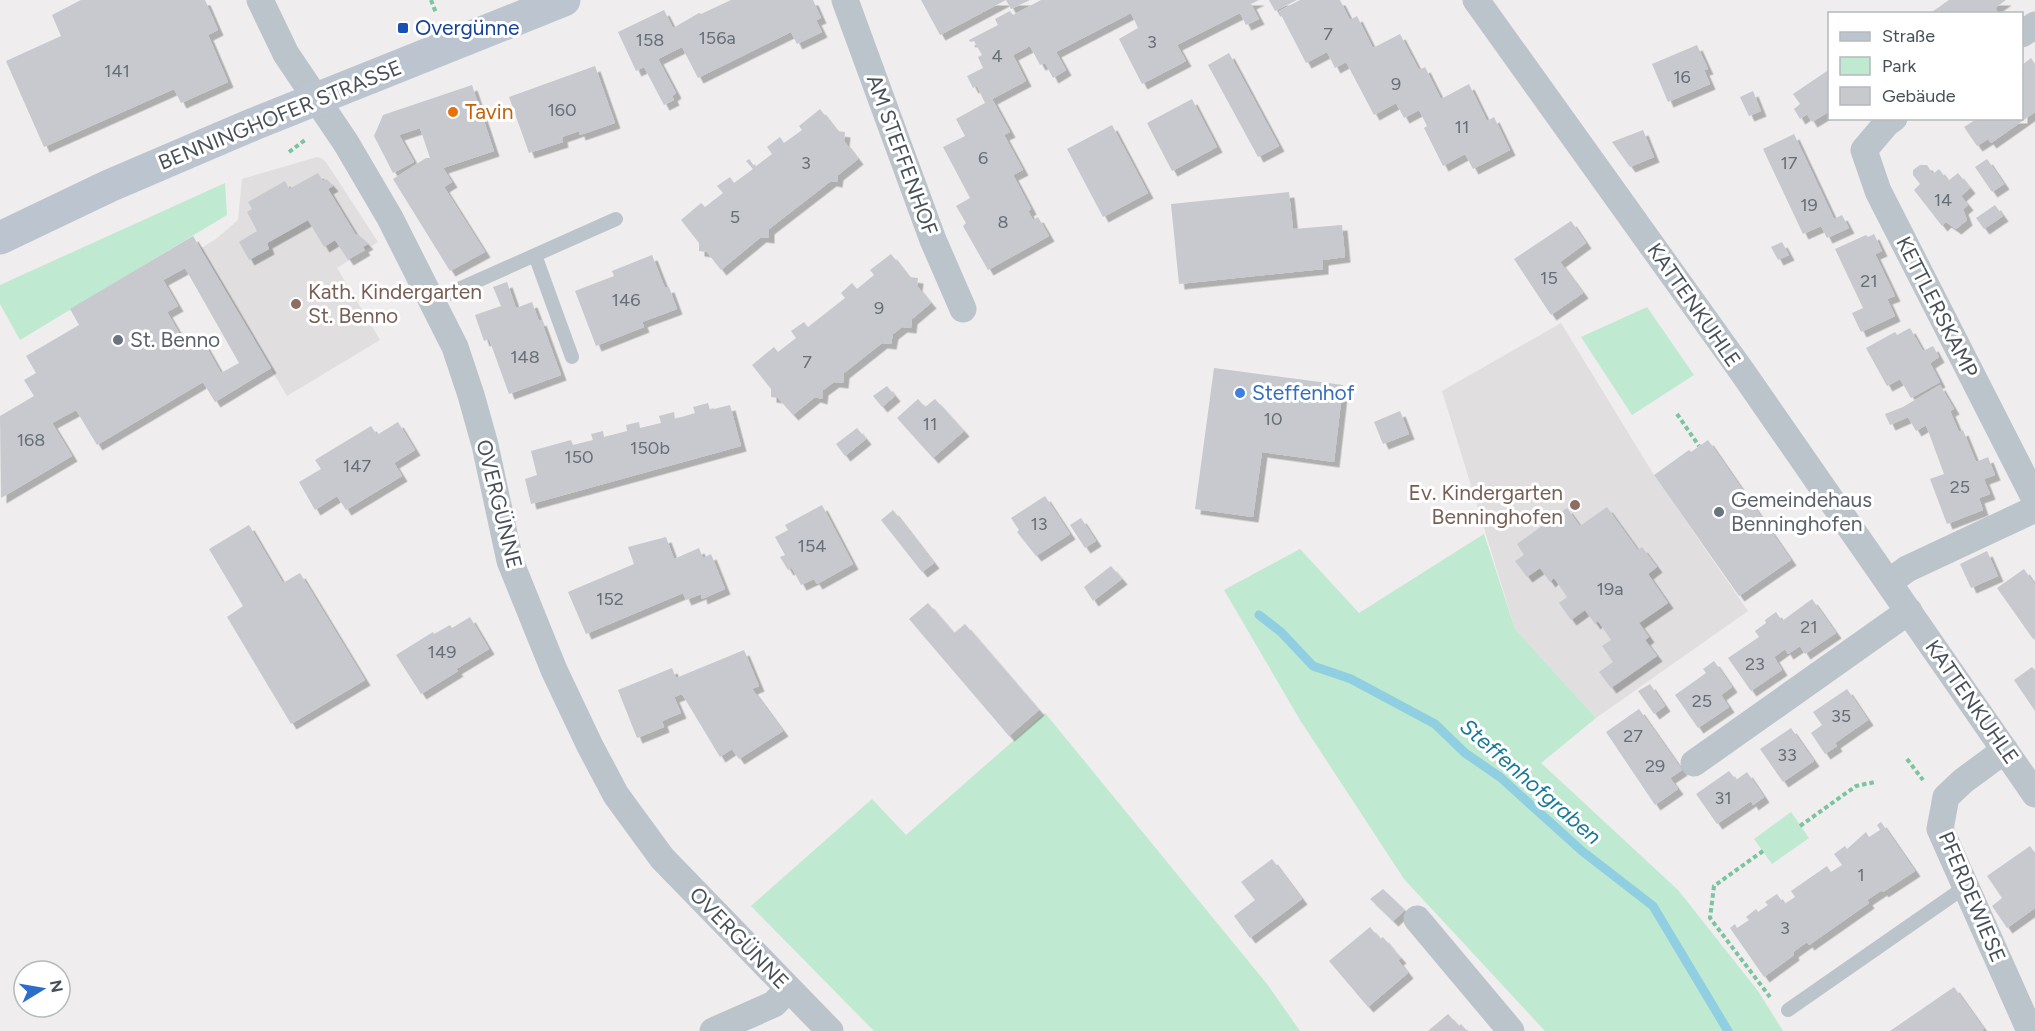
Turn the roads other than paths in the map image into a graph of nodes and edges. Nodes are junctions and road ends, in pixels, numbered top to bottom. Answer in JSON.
{"nodes":[{"id":1,"x":260,"y":0,"type":"edge"},
{"id":2,"x":564,"y":0,"type":"edge"},
{"id":3,"x":845,"y":0,"type":"edge"},
{"id":4,"x":1476,"y":0,"type":"edge"},
{"id":5,"x":316,"y":99,"type":"junction"},
{"id":6,"x":1891,"y":120,"type":"edge"},
{"id":7,"x":616,"y":219,"type":"dead end"},
{"id":8,"x":0,"y":238,"type":"edge"},
{"id":9,"x":535,"y":255,"type":"junction"},
{"id":10,"x":432,"y":301,"type":"junction"},
{"id":11,"x":963,"y":309,"type":"dead end"},
{"id":12,"x":572,"y":357,"type":"dead end"},
{"id":13,"x":2035,"y":500,"type":"edge"},
{"id":14,"x":2035,"y":509,"type":"edge"},
{"id":15,"x":1889,"y":582,"type":"junction"},
{"id":16,"x":1909,"y":611,"type":"junction"},
{"id":17,"x":2005,"y":750,"type":"junction"},
{"id":18,"x":1694,"y":763,"type":"dead end"},
{"id":19,"x":2035,"y":794,"type":"edge"},
{"id":20,"x":1965,"y":887,"type":"junction"},
{"id":21,"x":1417,"y":919,"type":"dead end"},
{"id":22,"x":788,"y":989,"type":"junction"},
{"id":23,"x":1788,"y":1010,"type":"road end"},
{"id":24,"x":713,"y":1031,"type":"edge"},
{"id":25,"x":830,"y":1031,"type":"edge"},
{"id":26,"x":1511,"y":1031,"type":"edge"},
{"id":27,"x":2030,"y":1031,"type":"edge"}],
"edges":[{"from":1,"to":5,"type":"street","name":"OVERGÜNNE"},
{"from":2,"to":5,"type":"main road","name":"BENNINGHOFER STRASSE"},
{"from":3,"to":11,"type":"street","name":"AM STEFFENHOF"},
{"from":4,"to":15,"type":"street","name":"KATTENKUHLE"},
{"from":5,"to":8,"type":"main road","name":"BENNINGHOFER STRASSE"},
{"from":5,"to":10,"type":"street","name":"OVERGÜNNE"},
{"from":6,"to":13,"type":"street","name":"KETTLERSKAMP"},
{"from":7,"to":9,"type":"lane"},
{"from":9,"to":10,"type":"lane"},
{"from":9,"to":12,"type":"lane"},
{"from":10,"to":22,"type":"street","name":"OVERGÜNNE"},
{"from":14,"to":15,"type":"street"},
{"from":15,"to":16,"type":"street","name":"KATTENKUHLE"},
{"from":16,"to":17,"type":"street","name":"KATTENKUHLE"},
{"from":16,"to":18,"type":"street"},
{"from":17,"to":19,"type":"street","name":"KATTENKUHLE"},
{"from":17,"to":20,"type":"street","name":"PFERDEWIESE"},
{"from":20,"to":23,"type":"lane"},
{"from":20,"to":27,"type":"street","name":"PFERDEWIESE"},
{"from":21,"to":26,"type":"street"},
{"from":22,"to":24,"type":"street"},
{"from":22,"to":25,"type":"street","name":"OVERGÜNNE"}]}
